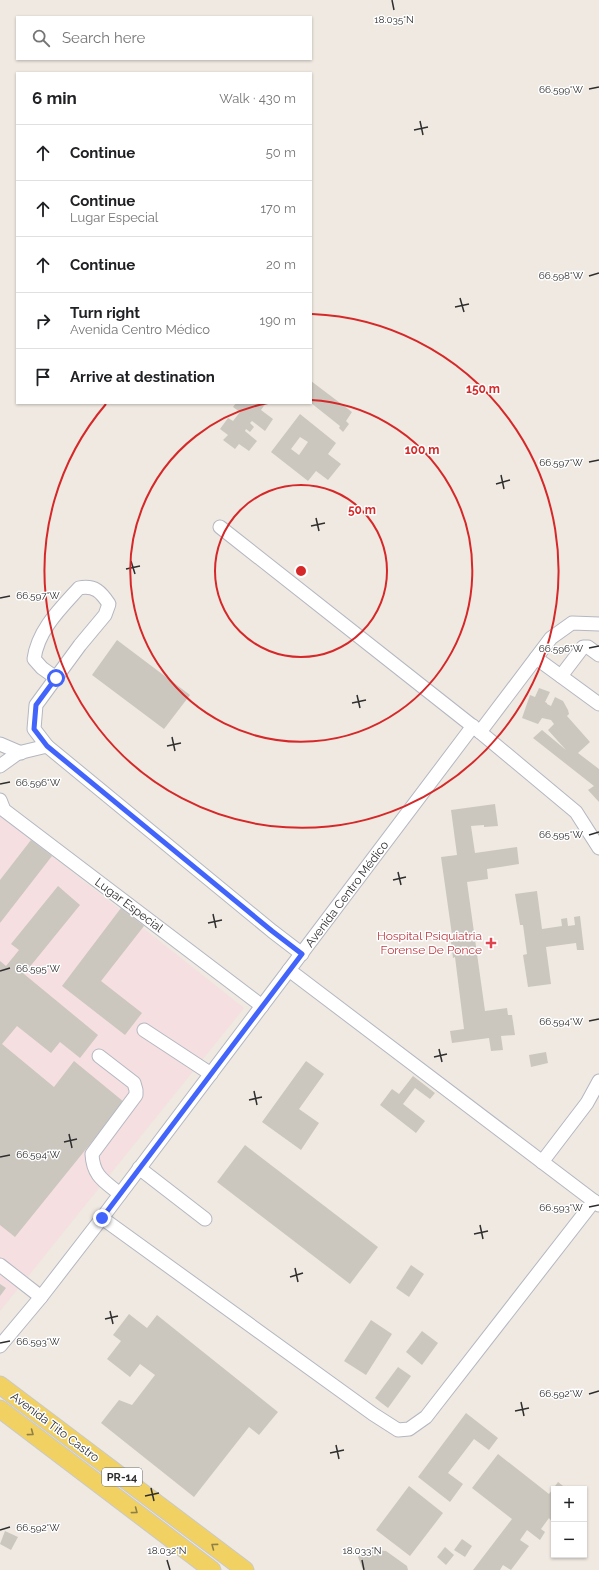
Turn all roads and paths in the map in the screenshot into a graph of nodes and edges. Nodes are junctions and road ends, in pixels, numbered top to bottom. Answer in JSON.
{"nodes":[{"id":1,"x":220,"y":527,"type":"dead end"},
{"id":2,"x":599,"y":624,"type":"edge"},
{"id":3,"x":599,"y":655,"type":"edge"},
{"id":4,"x":536,"y":658,"type":"junction"},
{"id":5,"x":561,"y":676,"type":"junction"},
{"id":6,"x":56,"y":678,"type":"junction"},
{"id":7,"x":599,"y":704,"type":"edge"},
{"id":8,"x":477,"y":729,"type":"junction"},
{"id":9,"x":0,"y":744,"type":"edge"},
{"id":10,"x":47,"y":746,"type":"junction"},
{"id":11,"x":21,"y":753,"type":"junction"},
{"id":12,"x":0,"y":766,"type":"edge"},
{"id":13,"x":0,"y":800,"type":"edge"},
{"id":14,"x":599,"y":848,"type":"edge"},
{"id":15,"x":302,"y":954,"type":"junction"},
{"id":16,"x":289,"y":970,"type":"junction"},
{"id":17,"x":262,"y":1006,"type":"junction"},
{"id":18,"x":144,"y":1030,"type":"dead end"},
{"id":19,"x":99,"y":1056,"type":"dead end"},
{"id":20,"x":211,"y":1074,"type":"junction"},
{"id":21,"x":599,"y":1081,"type":"edge"},
{"id":22,"x":542,"y":1162,"type":"junction"},
{"id":23,"x":139,"y":1168,"type":"junction"},
{"id":24,"x":120,"y":1194,"type":"junction"},
{"id":25,"x":596,"y":1203,"type":"edge"},
{"id":26,"x":102,"y":1218,"type":"junction"},
{"id":27,"x":205,"y":1219,"type":"dead end"},
{"id":28,"x":0,"y":1265,"type":"edge"},
{"id":29,"x":41,"y":1297,"type":"junction"},
{"id":30,"x":0,"y":1346,"type":"edge"},
{"id":31,"x":0,"y":1385,"type":"edge"},
{"id":32,"x":0,"y":1409,"type":"edge"},
{"id":33,"x":212,"y":1570,"type":"edge"},
{"id":34,"x":245,"y":1570,"type":"edge"}],
"edges":[{"from":1,"to":8,"type":"street"},
{"from":2,"to":4,"type":"street","name":"Avenida Centro Médico"},
{"from":3,"to":5,"type":"street"},
{"from":4,"to":5,"type":"street"},
{"from":4,"to":8,"type":"street","name":"Avenida Centro Médico"},
{"from":5,"to":7,"type":"street"},
{"from":6,"to":6,"type":"street"},
{"from":6,"to":10,"type":"street"},
{"from":8,"to":14,"type":"street"},
{"from":8,"to":15,"type":"street","name":"Avenida Centro Médico"},
{"from":9,"to":11,"type":"street"},
{"from":10,"to":11,"type":"street"},
{"from":10,"to":15,"type":"street"},
{"from":11,"to":12,"type":"street"},
{"from":13,"to":17,"type":"street","name":"Lugar Especial"},
{"from":15,"to":16,"type":"street","name":"Avenida Centro Médico"},
{"from":16,"to":17,"type":"street","name":"Avenida Centro Médico"},
{"from":16,"to":22,"type":"street"},
{"from":17,"to":20,"type":"street","name":"Avenida Centro Médico"},
{"from":18,"to":20,"type":"street"},
{"from":19,"to":24,"type":"street"},
{"from":20,"to":23,"type":"street","name":"Avenida Centro Médico"},
{"from":21,"to":22,"type":"street"},
{"from":22,"to":25,"type":"street"},
{"from":23,"to":24,"type":"street","name":"Avenida Centro Médico"},
{"from":23,"to":27,"type":"street"},
{"from":24,"to":26,"type":"street","name":"Avenida Centro Médico"},
{"from":25,"to":26,"type":"street"},
{"from":26,"to":29,"type":"street","name":"Avenida Centro Médico"},
{"from":28,"to":29,"type":"street"},
{"from":29,"to":30,"type":"street","name":"Avenida Centro Médico"},
{"from":34,"to":31,"type":"main road","name":"Avenida Tito Castro","number":"PR-14","one_way":true},
{"from":32,"to":33,"type":"main road","name":"Avenida Tito Castro","number":"PR-14","one_way":true}]}
